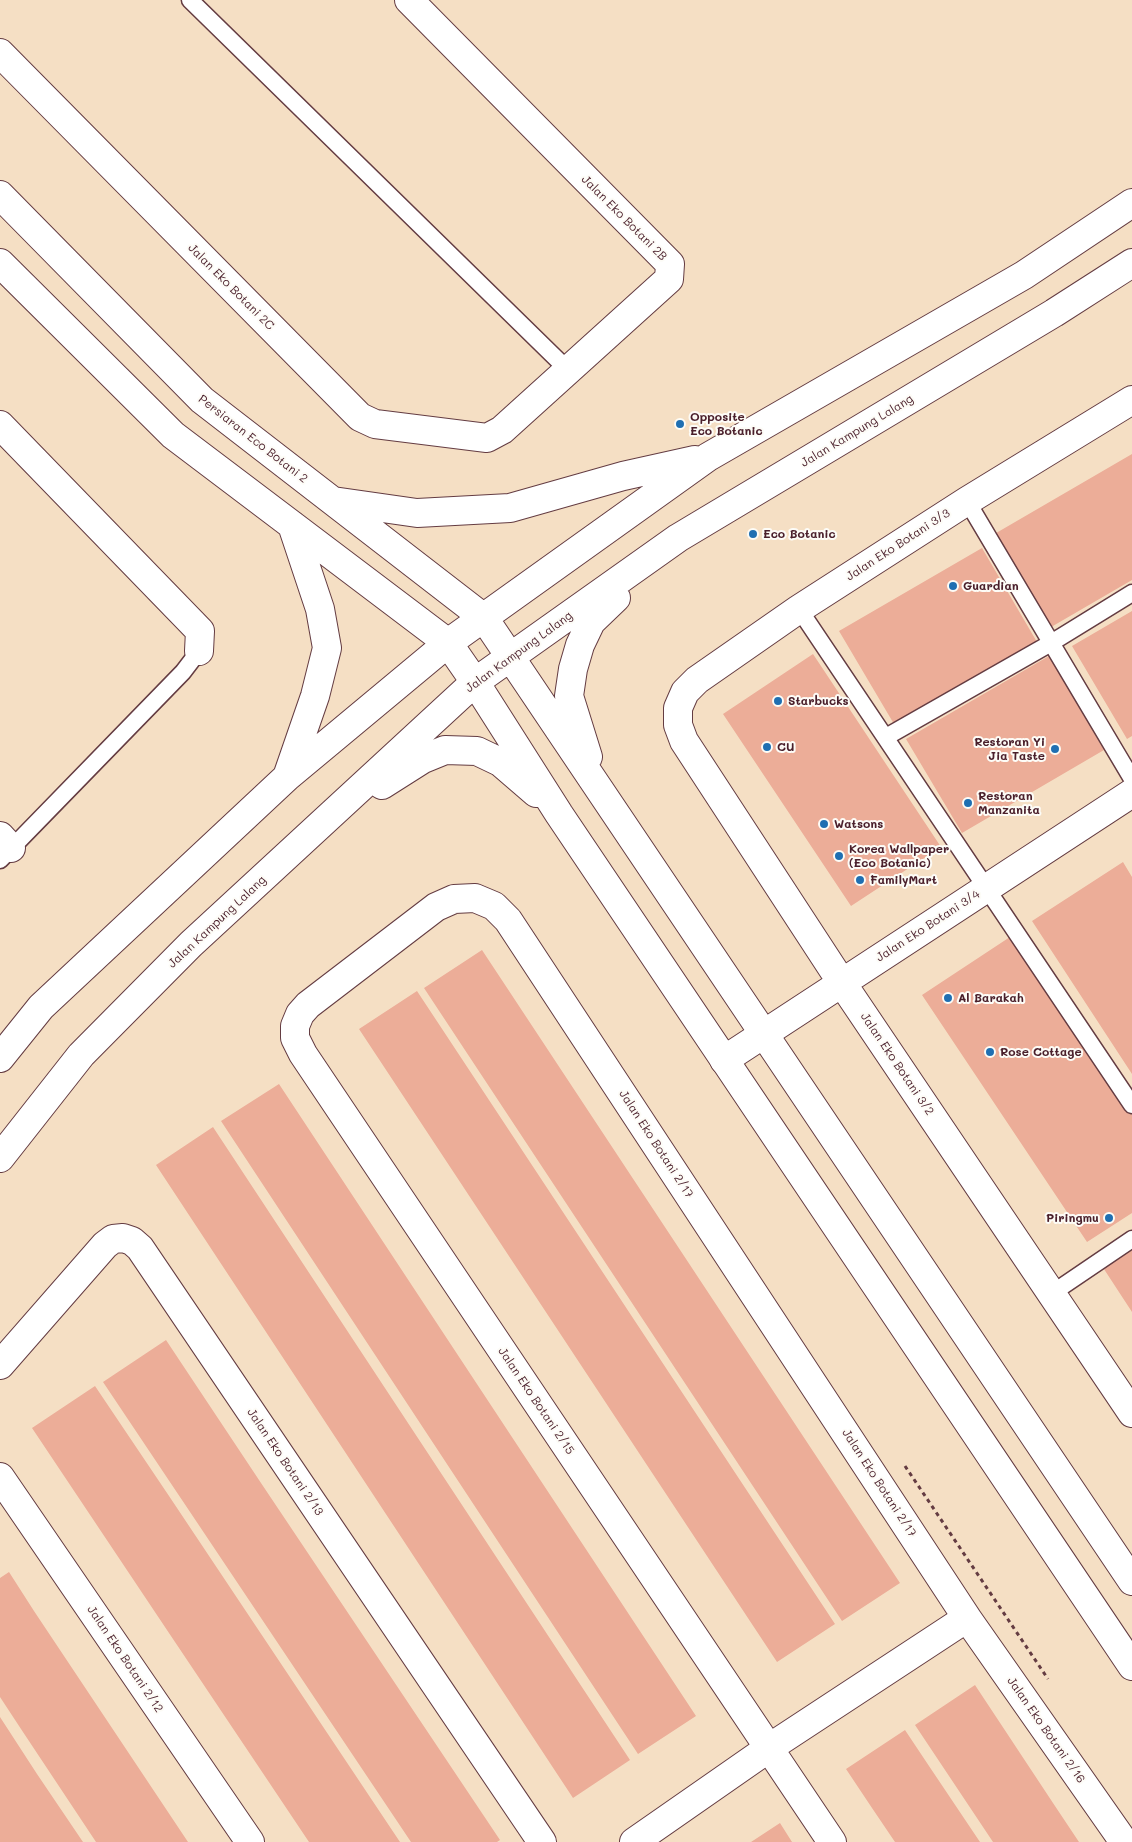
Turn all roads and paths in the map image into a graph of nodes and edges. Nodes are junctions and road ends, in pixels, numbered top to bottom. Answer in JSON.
{"nodes":[{"id":1,"x":190,"y":0,"type":"edge"},
{"id":2,"x":409,"y":0,"type":"edge"},
{"id":3,"x":0,"y":53,"type":"edge"},
{"id":4,"x":0,"y":195,"type":"edge"},
{"id":5,"x":1132,"y":203,"type":"edge"},
{"id":6,"x":0,"y":263,"type":"edge"},
{"id":7,"x":1132,"y":263,"type":"edge"},
{"id":8,"x":568,"y":371,"type":"junction"},
{"id":9,"x":1132,"y":400,"type":"edge"},
{"id":10,"x":0,"y":425,"type":"edge"},
{"id":11,"x":502,"y":430,"type":"joint"},
{"id":12,"x":708,"y":457,"type":"junction"},
{"id":13,"x":332,"y":500,"type":"junction"},
{"id":14,"x":967,"y":501,"type":"junction"},
{"id":15,"x":292,"y":525,"type":"junction"},
{"id":16,"x":678,"y":538,"type":"junction"},
{"id":17,"x":1132,"y":593,"type":"edge"},
{"id":18,"x":799,"y":609,"type":"junction"},
{"id":19,"x":484,"y":618,"type":"junction"},
{"id":20,"x":448,"y":643,"type":"junction"},
{"id":21,"x":1051,"y":643,"type":"junction"},
{"id":22,"x":199,"y":651,"type":"joint"},
{"id":23,"x":510,"y":656,"type":"junction"},
{"id":24,"x":475,"y":682,"type":"junction"},
{"id":25,"x":678,"y":708,"type":"joint"},
{"id":26,"x":886,"y":737,"type":"junction"},
{"id":27,"x":287,"y":777,"type":"junction"},
{"id":28,"x":598,"y":788,"type":"junction"},
{"id":29,"x":1130,"y":797,"type":"edge"},
{"id":30,"x":560,"y":814,"type":"junction"},
{"id":31,"x":328,"y":818,"type":"junction"},
{"id":32,"x":4,"y":848,"type":"edge"},
{"id":33,"x":988,"y":888,"type":"junction"},
{"id":34,"x":842,"y":983,"type":"junction"},
{"id":35,"x":763,"y":1034,"type":"junction"},
{"id":36,"x":303,"y":1054,"type":"joint"},
{"id":37,"x":0,"y":1058,"type":"edge"},
{"id":38,"x":724,"y":1060,"type":"junction"},
{"id":39,"x":1132,"y":1105,"type":"edge"},
{"id":40,"x":0,"y":1158,"type":"edge"},
{"id":41,"x":1132,"y":1239,"type":"edge"},
{"id":42,"x":1051,"y":1294,"type":"junction"},
{"id":43,"x":0,"y":1365,"type":"edge"},
{"id":44,"x":1132,"y":1413,"type":"edge"},
{"id":45,"x":0,"y":1477,"type":"edge"},
{"id":46,"x":1132,"y":1581,"type":"edge"},
{"id":47,"x":967,"y":1618,"type":"junction"},
{"id":48,"x":1132,"y":1666,"type":"edge"},
{"id":49,"x":769,"y":1748,"type":"junction"},
{"id":50,"x":250,"y":1842,"type":"edge"},
{"id":51,"x":542,"y":1842,"type":"edge"},
{"id":52,"x":634,"y":1842,"type":"edge"},
{"id":53,"x":832,"y":1842,"type":"edge"},
{"id":54,"x":1124,"y":1842,"type":"edge"}],
"edges":[{"from":1,"to":8,"type":"lane"},
{"from":2,"to":8,"type":"street","name":"Jalan Eko Botani 2B"},
{"from":3,"to":11,"type":"street","name":"Jalan Eko Botani 2C"},
{"from":4,"to":13,"type":"street","name":"Persiaran Eco Botani 2"},
{"from":5,"to":12,"type":"street"},
{"from":6,"to":15,"type":"street"},
{"from":7,"to":16,"type":"street","name":"Jalan Kampung Lalang"},
{"from":8,"to":11,"type":"street","name":"Jalan Eko Botani 2B"},
{"from":9,"to":14,"type":"street","name":"Jalan Eko Botani 3/3"},
{"from":10,"to":22,"type":"street"},
{"from":12,"to":13,"type":"street"},
{"from":12,"to":19,"type":"street"},
{"from":13,"to":19,"type":"street","name":"Persiaran Eco Botani 2"},
{"from":14,"to":18,"type":"street","name":"Jalan Eko Botani 3/3"},
{"from":14,"to":21,"type":"lane"},
{"from":15,"to":20,"type":"street"},
{"from":15,"to":27,"type":"street"},
{"from":16,"to":23,"type":"street","name":"Jalan Kampung Lalang"},
{"from":16,"to":28,"type":"street"},
{"from":17,"to":21,"type":"lane"},
{"from":18,"to":25,"type":"street","name":"Jalan Eko Botani 3/3"},
{"from":18,"to":26,"type":"lane"},
{"from":19,"to":20,"type":"street"},
{"from":19,"to":23,"type":"street","name":"Persiaran Eco Botani 2"},
{"from":20,"to":24,"type":"street"},
{"from":20,"to":27,"type":"street"},
{"from":21,"to":26,"type":"lane"},
{"from":21,"to":29,"type":"lane"},
{"from":22,"to":32,"type":"lane"},
{"from":23,"to":24,"type":"street","name":"Jalan Kampung Lalang"},
{"from":23,"to":28,"type":"street","name":"Persiaran Eco Botani 2"},
{"from":24,"to":30,"type":"street"},
{"from":24,"to":31,"type":"street","name":"Jalan Kampung Lalang"},
{"from":25,"to":34,"type":"street","name":"Jalan Eko Botani 3/2"},
{"from":26,"to":33,"type":"lane"},
{"from":27,"to":37,"type":"street"},
{"from":28,"to":35,"type":"street","name":"Persiaran Eco Botani 2"},
{"from":29,"to":33,"type":"street","name":"Jalan Eko Botani 3/4"},
{"from":30,"to":31,"type":"street"},
{"from":30,"to":38,"type":"street"},
{"from":31,"to":40,"type":"street","name":"Jalan Kampung Lalang"},
{"from":33,"to":34,"type":"street","name":"Jalan Eko Botani 3/4"},
{"from":33,"to":39,"type":"lane"},
{"from":34,"to":35,"type":"street","name":"Jalan Eko Botani 3/4"},
{"from":34,"to":42,"type":"street","name":"Jalan Eko Botani 3/2"},
{"from":35,"to":38,"type":"street","name":"Jalan Eko Botani 3/4"},
{"from":35,"to":46,"type":"street","name":"Persiaran Eco Botani 2"},
{"from":36,"to":47,"type":"street","name":"Jalan Eko Botani 2/17"},
{"from":36,"to":49,"type":"street","name":"Jalan Eko Botani 2/15"},
{"from":38,"to":48,"type":"street"},
{"from":41,"to":42,"type":"lane"},
{"from":42,"to":44,"type":"street","name":"Jalan Eko Botani 3/2"},
{"from":43,"to":51,"type":"street","name":"Jalan Eko Botani 2/13"},
{"from":45,"to":50,"type":"street","name":"Jalan Eko Botani 2/12"},
{"from":47,"to":49,"type":"street"},
{"from":47,"to":54,"type":"street","name":"Jalan Eko Botani 2/16"},
{"from":49,"to":52,"type":"street"},
{"from":49,"to":53,"type":"street","name":"Jalan Eko Botani 2/15"}]}
